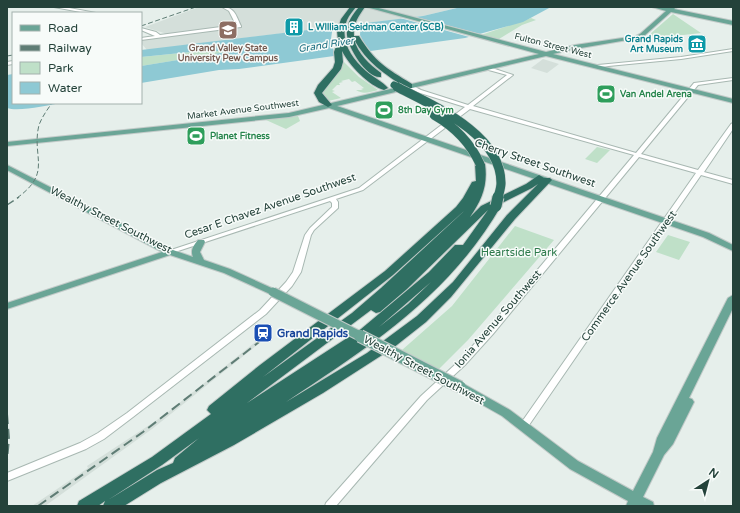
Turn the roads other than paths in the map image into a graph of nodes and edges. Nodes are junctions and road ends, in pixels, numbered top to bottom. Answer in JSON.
{"nodes":[{"id":1,"x":56,"y":7,"type":"edge"},
{"id":2,"x":99,"y":7,"type":"edge"},
{"id":3,"x":224,"y":7,"type":"edge"},
{"id":4,"x":353,"y":7,"type":"edge"},
{"id":5,"x":362,"y":7,"type":"edge"},
{"id":6,"x":369,"y":7,"type":"edge"},
{"id":7,"x":655,"y":7,"type":"edge"},
{"id":8,"x":673,"y":9,"type":"edge"},
{"id":9,"x":88,"y":12,"type":"joint"},
{"id":10,"x":733,"y":23,"type":"edge"},
{"id":11,"x":350,"y":27,"type":"junction"},
{"id":12,"x":142,"y":29,"type":"edge"},
{"id":13,"x":158,"y":36,"type":"junction"},
{"id":14,"x":142,"y":39,"type":"edge"},
{"id":15,"x":341,"y":42,"type":"junction"},
{"id":16,"x":527,"y":49,"type":"junction"},
{"id":17,"x":733,"y":50,"type":"edge"},
{"id":18,"x":547,"y":53,"type":"junction"},
{"id":19,"x":528,"y":58,"type":"junction"},
{"id":20,"x":598,"y":66,"type":"junction"},
{"id":21,"x":487,"y":68,"type":"junction"},
{"id":22,"x":733,"y":79,"type":"edge"},
{"id":23,"x":409,"y":86,"type":"junction"},
{"id":24,"x":691,"y":91,"type":"junction"},
{"id":25,"x":733,"y":101,"type":"edge"},
{"id":26,"x":328,"y":105,"type":"junction"},
{"id":27,"x":470,"y":107,"type":"junction"},
{"id":28,"x":733,"y":125,"type":"edge"},
{"id":29,"x":428,"y":139,"type":"junction"},
{"id":30,"x":7,"y":144,"type":"edge"},
{"id":31,"x":638,"y":155,"type":"junction"},
{"id":32,"x":480,"y":164,"type":"junction"},
{"id":33,"x":7,"y":167,"type":"edge"},
{"id":34,"x":701,"y":173,"type":"junction"},
{"id":35,"x":543,"y":179,"type":"junction"},
{"id":36,"x":733,"y":182,"type":"edge"},
{"id":37,"x":600,"y":198,"type":"junction"},
{"id":38,"x":331,"y":199,"type":"junction"},
{"id":39,"x":496,"y":206,"type":"junction"},
{"id":40,"x":668,"y":221,"type":"junction"},
{"id":41,"x":201,"y":242,"type":"junction"},
{"id":42,"x":733,"y":248,"type":"edge"},
{"id":43,"x":170,"y":252,"type":"junction"},
{"id":44,"x":200,"y":261,"type":"junction"},
{"id":45,"x":273,"y":297,"type":"junction"},
{"id":46,"x":733,"y":298,"type":"edge"},
{"id":47,"x":7,"y":306,"type":"edge"},
{"id":48,"x":733,"y":311,"type":"edge"},
{"id":49,"x":328,"y":320,"type":"junction"},
{"id":50,"x":360,"y":336,"type":"junction"},
{"id":51,"x":320,"y":344,"type":"junction"},
{"id":52,"x":524,"y":426,"type":"junction"},
{"id":53,"x":659,"y":452,"type":"junction"},
{"id":54,"x":173,"y":467,"type":"junction"},
{"id":55,"x":7,"y":477,"type":"edge"},
{"id":56,"x":156,"y":478,"type":"junction"},
{"id":57,"x":129,"y":479,"type":"junction"},
{"id":58,"x":634,"y":503,"type":"edge"},
{"id":59,"x":85,"y":506,"type":"edge"},
{"id":60,"x":111,"y":506,"type":"edge"},
{"id":61,"x":330,"y":506,"type":"edge"},
{"id":62,"x":648,"y":506,"type":"edge"}],
"edges":[{"from":1,"to":9,"type":"street"},
{"from":2,"to":9,"type":"street"},
{"from":3,"to":13,"type":"street"},
{"from":4,"to":15,"type":"highway"},
{"from":5,"to":11,"type":"highway"},
{"from":6,"to":16,"type":"main road","name":"Fulton Street West"},
{"from":7,"to":8,"type":"main road"},
{"from":8,"to":10,"type":"main road"},
{"from":8,"to":18,"type":"main road","name":"Market Avenue Southwest"},
{"from":11,"to":23,"type":"highway"},
{"from":11,"to":39,"type":"highway","bridge":true},
{"from":12,"to":13,"type":"street"},
{"from":13,"to":14,"type":"street"},
{"from":15,"to":26,"type":"highway"},
{"from":15,"to":32,"type":"highway","bridge":true},
{"from":16,"to":18,"type":"main road","name":"Fulton Street West"},
{"from":16,"to":19,"type":"main road"},
{"from":17,"to":20,"type":"street"},
{"from":18,"to":19,"type":"main road","name":"Market Avenue Southwest"},
{"from":18,"to":20,"type":"main road","name":"Fulton Street West"},
{"from":19,"to":21,"type":"main road","name":"Market Avenue Southwest"},
{"from":20,"to":24,"type":"main road","name":"Fulton Street West"},
{"from":21,"to":23,"type":"main road","name":"Market Avenue Southwest"},
{"from":21,"to":27,"type":"street","name":"Cesar E Chavez Avenue Southwest"},
{"from":22,"to":24,"type":"street"},
{"from":23,"to":26,"type":"main road","name":"Market Avenue Southwest"},
{"from":23,"to":27,"type":"street"},
{"from":24,"to":25,"type":"main road","name":"Fulton Street West"},
{"from":24,"to":31,"type":"street","name":"Ionia Avenue Southwest"},
{"from":26,"to":29,"type":"main road","name":"Cherry Street Southwest"},
{"from":26,"to":30,"type":"main road","name":"Market Avenue Southwest"},
{"from":27,"to":29,"type":"street","name":"Cesar E Chavez Avenue Southwest"},
{"from":27,"to":31,"type":"street"},
{"from":28,"to":34,"type":"street","name":"Commerce Avenue Southwest"},
{"from":29,"to":35,"type":"main road","name":"Cherry Street Southwest"},
{"from":29,"to":38,"type":"street","name":"Cesar E Chavez Avenue Southwest"},
{"from":31,"to":34,"type":"street"},
{"from":31,"to":37,"type":"street","name":"Ionia Avenue Southwest"},
{"from":32,"to":49,"type":"highway"},
{"from":32,"to":51,"type":"highway"},
{"from":33,"to":43,"type":"main road","name":"Wealthy Street Southwest"},
{"from":34,"to":36,"type":"street"},
{"from":34,"to":40,"type":"street","name":"Commerce Avenue Southwest"},
{"from":35,"to":37,"type":"main road","name":"Cherry Street Southwest"},
{"from":35,"to":51,"type":"highway"},
{"from":35,"to":56,"type":"highway"},
{"from":37,"to":40,"type":"main road","name":"Cherry Street Southwest"},
{"from":37,"to":61,"type":"street","name":"Ionia Avenue Southwest"},
{"from":38,"to":41,"type":"street","name":"Cesar E Chavez Avenue Southwest"},
{"from":38,"to":45,"type":"street"},
{"from":39,"to":50,"type":"highway"},
{"from":39,"to":54,"type":"highway"},
{"from":40,"to":42,"type":"main road","name":"Cherry Street Southwest"},
{"from":40,"to":52,"type":"street","name":"Commerce Avenue Southwest"},
{"from":41,"to":43,"type":"street","name":"Cesar E Chavez Avenue Southwest"},
{"from":41,"to":44,"type":"main road"},
{"from":43,"to":44,"type":"main road","name":"Wealthy Street Southwest"},
{"from":43,"to":47,"type":"main road","name":"Cesar E Chavez Avenue Southwest"},
{"from":44,"to":45,"type":"main road","name":"Wealthy Street Southwest"},
{"from":45,"to":49,"type":"main road","name":"Wealthy Street Southwest","bridge":true},
{"from":45,"to":55,"type":"street"},
{"from":46,"to":53,"type":"main road"},
{"from":48,"to":53,"type":"main road"},
{"from":49,"to":50,"type":"main road","name":"Wealthy Street Southwest","bridge":true},
{"from":49,"to":57,"type":"highway"},
{"from":50,"to":52,"type":"main road","name":"Wealthy Street Southwest","bridge":true},
{"from":50,"to":54,"type":"highway"},
{"from":51,"to":57,"type":"highway"},
{"from":52,"to":58,"type":"main road","name":"Wealthy Street Southwest"},
{"from":53,"to":58,"type":"main road"},
{"from":54,"to":56,"type":"highway"},
{"from":56,"to":60,"type":"highway"},
{"from":57,"to":59,"type":"highway"},
{"from":58,"to":62,"type":"main road","name":"Wealthy Street Southwest"}]}
